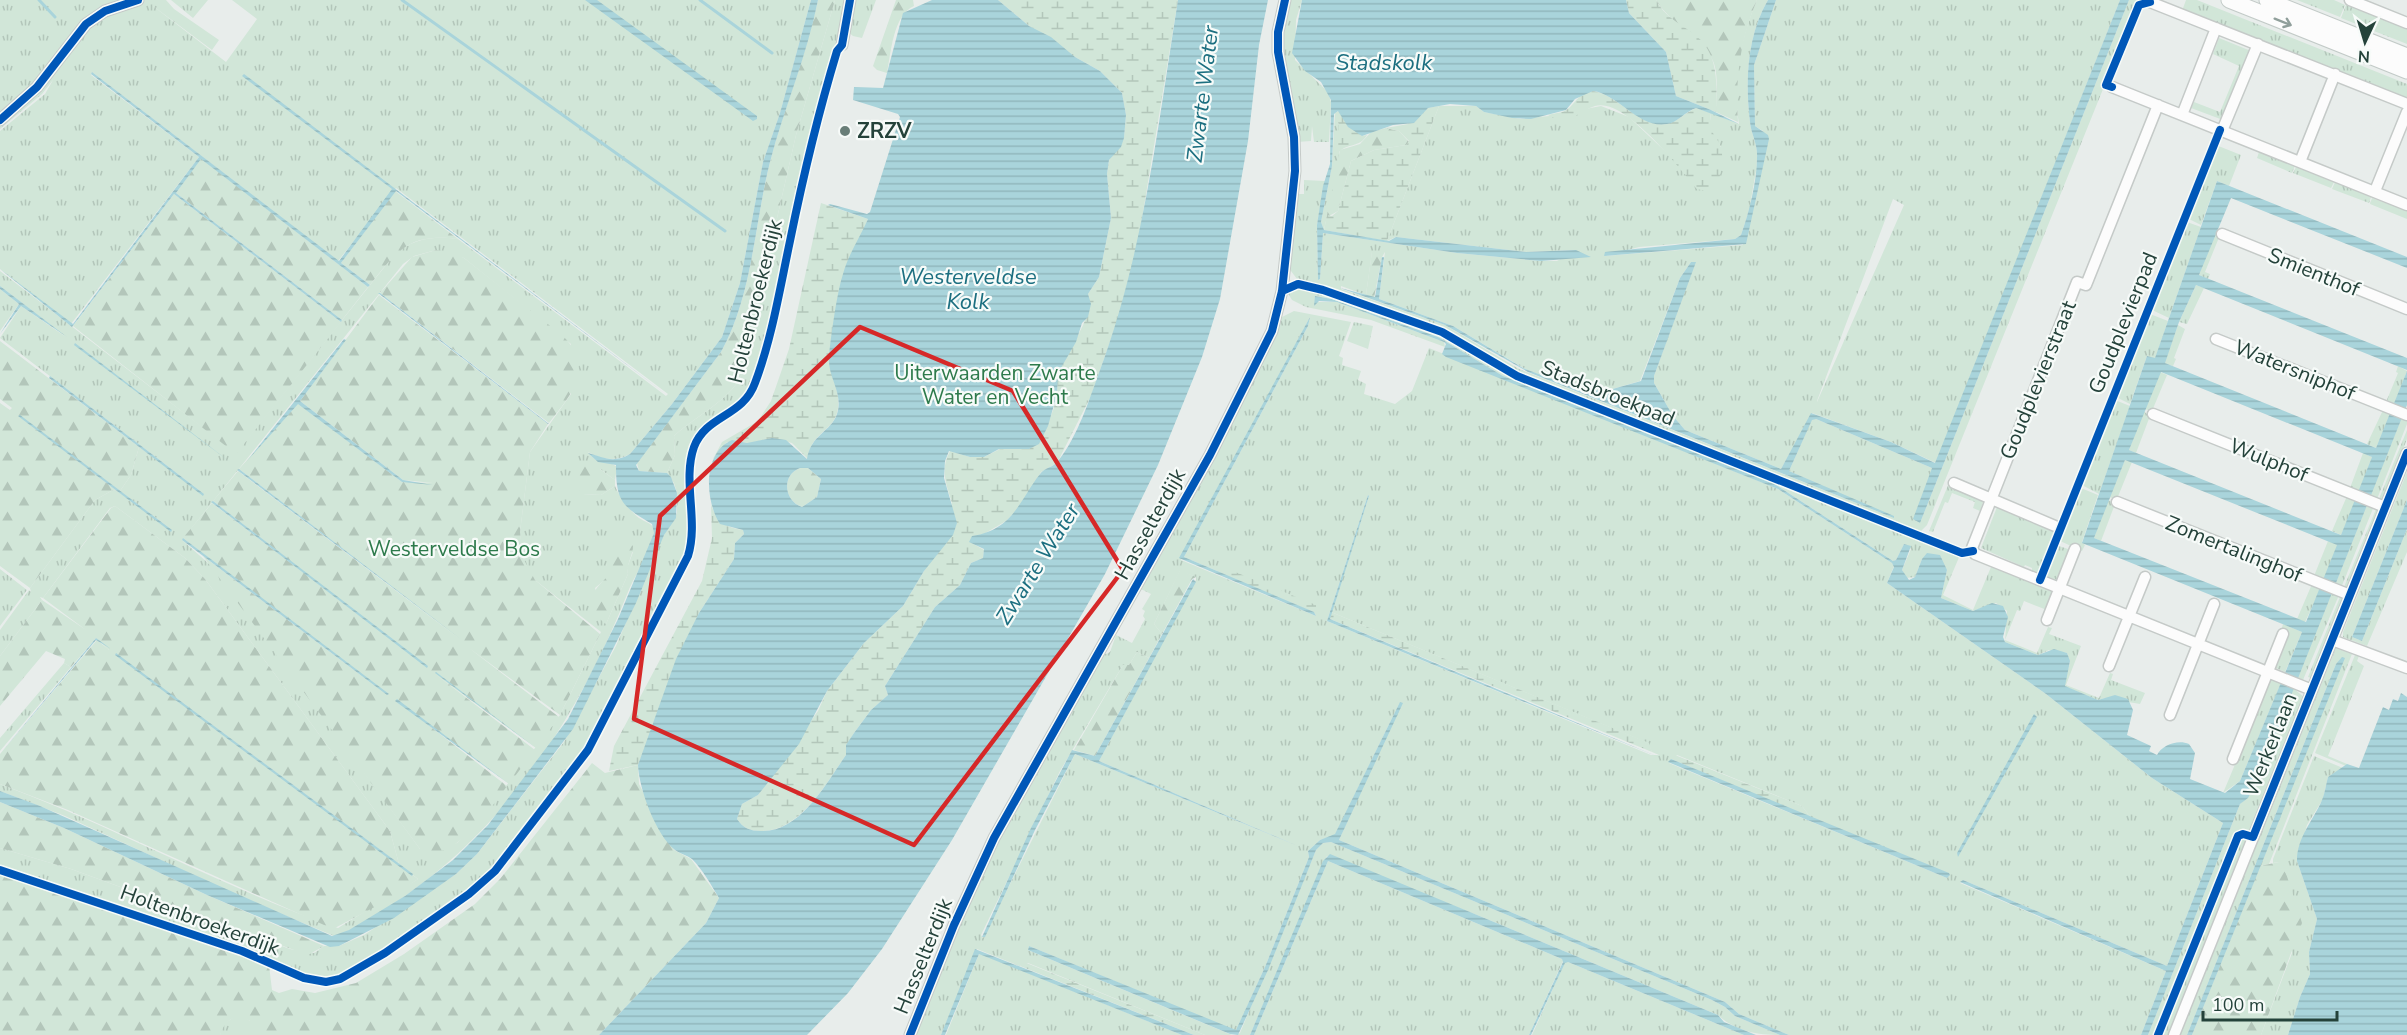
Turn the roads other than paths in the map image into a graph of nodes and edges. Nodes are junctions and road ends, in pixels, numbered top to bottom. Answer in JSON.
{"nodes":[{"id":1,"x":138,"y":0,"type":"edge"},
{"id":2,"x":850,"y":0,"type":"edge"},
{"id":3,"x":1285,"y":0,"type":"edge"},
{"id":4,"x":2229,"y":0,"type":"edge"},
{"id":5,"x":2267,"y":0,"type":"edge"},
{"id":6,"x":2353,"y":1,"type":"edge"},
{"id":7,"x":2151,"y":2,"type":"dead end"},
{"id":8,"x":2407,"y":23,"type":"edge"},
{"id":9,"x":2216,"y":28,"type":"junction"},
{"id":10,"x":2258,"y":44,"type":"junction"},
{"id":11,"x":842,"y":45,"type":"dead end"},
{"id":12,"x":2407,"y":56,"type":"edge"},
{"id":13,"x":2407,"y":71,"type":"edge"},
{"id":14,"x":2335,"y":74,"type":"junction"},
{"id":15,"x":2112,"y":87,"type":"dead end"},
{"id":16,"x":2407,"y":104,"type":"edge"},
{"id":17,"x":2158,"y":105,"type":"junction"},
{"id":18,"x":2407,"y":112,"type":"edge"},
{"id":19,"x":2182,"y":115,"type":"junction"},
{"id":20,"x":0,"y":120,"type":"edge"},
{"id":21,"x":2222,"y":131,"type":"junction"},
{"id":22,"x":2300,"y":162,"type":"junction"},
{"id":23,"x":2374,"y":191,"type":"junction"},
{"id":24,"x":2407,"y":205,"type":"edge"},
{"id":25,"x":2222,"y":234,"type":"dead end"},
{"id":26,"x":2407,"y":309,"type":"edge"},
{"id":27,"x":2216,"y":339,"type":"dead end"},
{"id":28,"x":2153,"y":414,"type":"dead end"},
{"id":29,"x":2407,"y":415,"type":"edge"},
{"id":30,"x":2407,"y":453,"type":"edge"},
{"id":31,"x":1954,"y":483,"type":"dead end"},
{"id":32,"x":1989,"y":500,"type":"junction"},
{"id":33,"x":2117,"y":502,"type":"dead end"},
{"id":34,"x":2380,"y":505,"type":"junction"},
{"id":35,"x":2055,"y":526,"type":"dead end"},
{"id":36,"x":2075,"y":549,"type":"dead end"},
{"id":37,"x":2145,"y":577,"type":"dead end"},
{"id":38,"x":2060,"y":588,"type":"junction"},
{"id":39,"x":2350,"y":595,"type":"junction"},
{"id":40,"x":2214,"y":604,"type":"dead end"},
{"id":41,"x":2129,"y":616,"type":"junction"},
{"id":42,"x":2047,"y":620,"type":"dead end"},
{"id":43,"x":2283,"y":634,"type":"dead end"},
{"id":44,"x":2332,"y":640,"type":"junction"},
{"id":45,"x":2198,"y":645,"type":"junction"},
{"id":46,"x":2109,"y":666,"type":"dead end"},
{"id":47,"x":2407,"y":669,"type":"edge"},
{"id":48,"x":2268,"y":672,"type":"junction"},
{"id":49,"x":2312,"y":690,"type":"junction"},
{"id":50,"x":2170,"y":715,"type":"dead end"},
{"id":51,"x":2233,"y":759,"type":"dead end"},
{"id":52,"x":910,"y":1035,"type":"edge"},
{"id":53,"x":2174,"y":1035,"type":"edge"}],
"edges":[{"from":1,"to":20,"type":"street"},
{"from":2,"to":11,"type":"street"},
{"from":3,"to":52,"type":"street","name":"Hasselterdijk"},
{"from":4,"to":13,"type":"main road","one_way":true},
{"from":5,"to":12,"type":"main road"},
{"from":6,"to":8,"type":"street"},
{"from":7,"to":9,"type":"street"},
{"from":9,"to":10,"type":"street"},
{"from":9,"to":19,"type":"street"},
{"from":10,"to":14,"type":"street"},
{"from":10,"to":21,"type":"street"},
{"from":14,"to":16,"type":"street"},
{"from":14,"to":22,"type":"street"},
{"from":15,"to":17,"type":"street"},
{"from":17,"to":19,"type":"street"},
{"from":17,"to":32,"type":"street","name":"Goudplevierstraat"},
{"from":18,"to":23,"type":"street"},
{"from":19,"to":21,"type":"street"},
{"from":21,"to":22,"type":"street"},
{"from":22,"to":23,"type":"street"},
{"from":23,"to":24,"type":"street"},
{"from":25,"to":26,"type":"street","name":"Smienthof"},
{"from":27,"to":29,"type":"street","name":"Watersniphof"},
{"from":28,"to":34,"type":"street","name":"Wulphof"},
{"from":30,"to":34,"type":"street","name":"Werkerlaan"},
{"from":31,"to":32,"type":"street"},
{"from":32,"to":35,"type":"street"},
{"from":32,"to":38,"type":"street","name":"Goudplevierstraat"},
{"from":33,"to":39,"type":"street","name":"Zomertalinghof"},
{"from":34,"to":39,"type":"street","name":"Werkerlaan"},
{"from":36,"to":38,"type":"street"},
{"from":37,"to":41,"type":"street"},
{"from":38,"to":41,"type":"street","name":"Goudplevierstraat"},
{"from":38,"to":42,"type":"street"},
{"from":39,"to":44,"type":"street","name":"Werkerlaan"},
{"from":40,"to":45,"type":"street"},
{"from":41,"to":45,"type":"street","name":"Goudplevierstraat"},
{"from":41,"to":46,"type":"street"},
{"from":43,"to":48,"type":"street"},
{"from":44,"to":47,"type":"street"},
{"from":44,"to":49,"type":"street","name":"Werkerlaan"},
{"from":45,"to":48,"type":"street","name":"Goudplevierstraat"},
{"from":45,"to":50,"type":"street"},
{"from":48,"to":49,"type":"street","name":"Goudplevierstraat"},
{"from":48,"to":51,"type":"street"},
{"from":49,"to":53,"type":"street","name":"Werkerlaan"}]}
